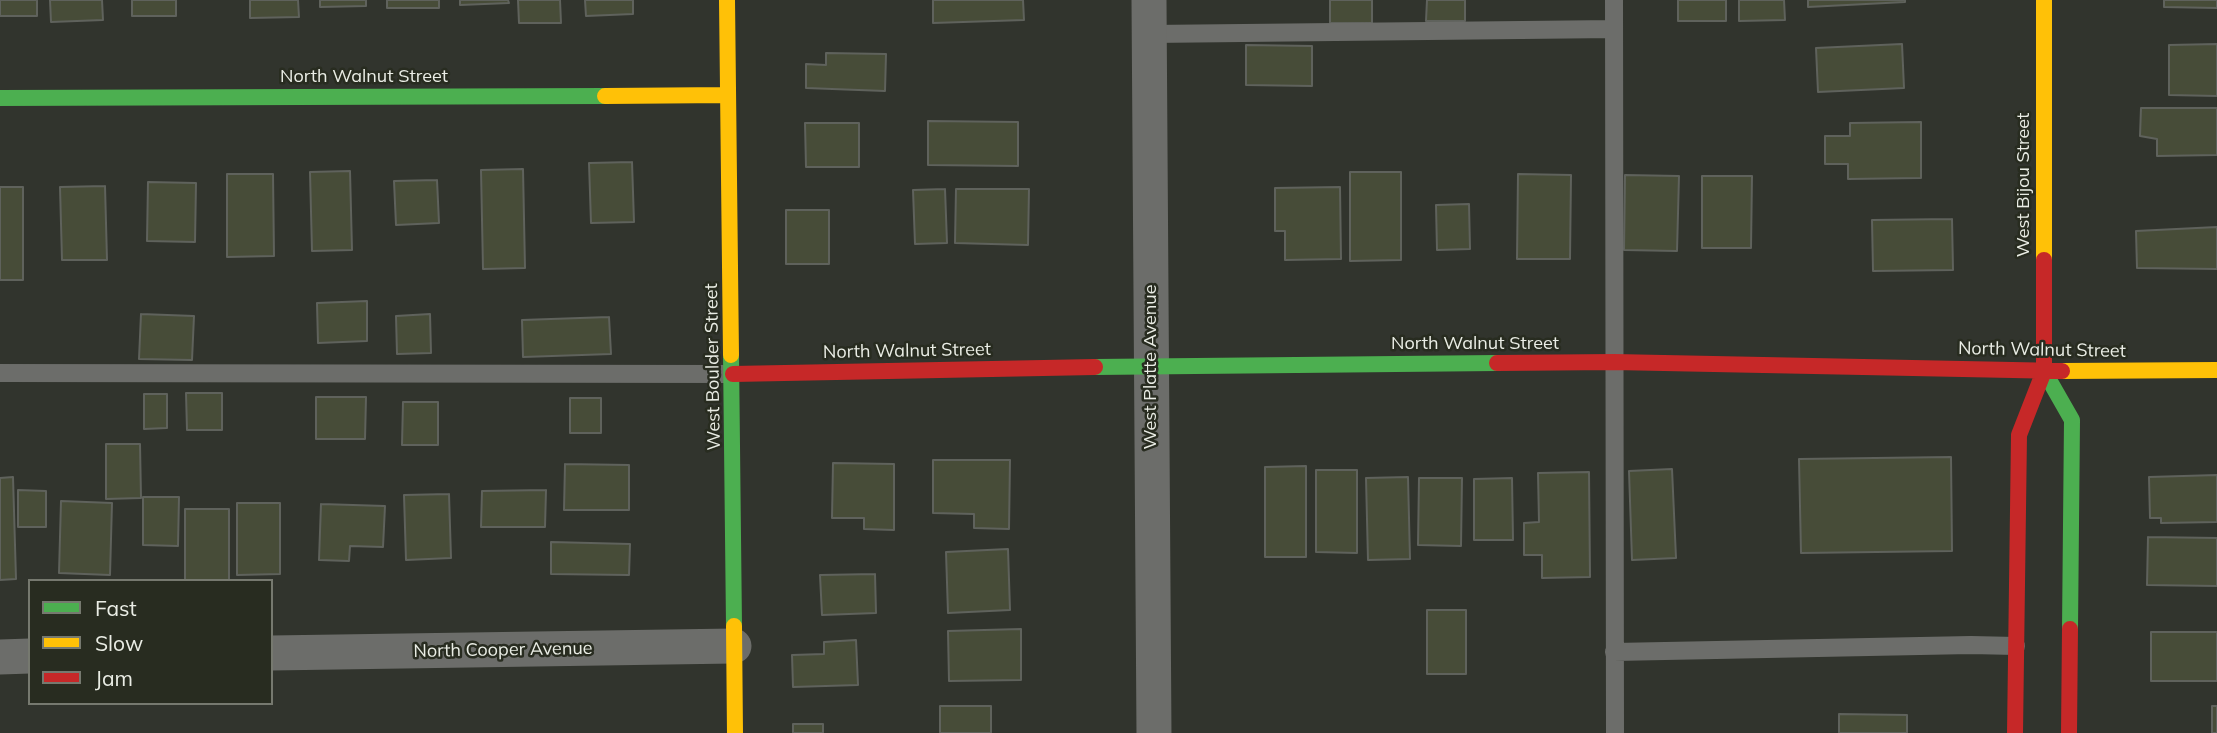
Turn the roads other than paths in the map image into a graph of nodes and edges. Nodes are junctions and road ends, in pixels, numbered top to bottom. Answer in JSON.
{"nodes":[{"id":1,"x":727,"y":0,"type":"edge"},
{"id":2,"x":1149,"y":0,"type":"edge"},
{"id":3,"x":1614,"y":0,"type":"edge"},
{"id":4,"x":2044,"y":0,"type":"edge"},
{"id":5,"x":1614,"y":29,"type":"junction"},
{"id":6,"x":1150,"y":34,"type":"junction"},
{"id":7,"x":728,"y":95,"type":"junction"},
{"id":8,"x":0,"y":98,"type":"edge"},
{"id":9,"x":1614,"y":362,"type":"junction"},
{"id":10,"x":1151,"y":366,"type":"junction"},
{"id":11,"x":2217,"y":370,"type":"edge"},
{"id":12,"x":2044,"y":371,"type":"junction"},
{"id":13,"x":0,"y":373,"type":"edge"},
{"id":14,"x":733,"y":373,"type":"junction"},
{"id":15,"x":734,"y":646,"type":"junction"},
{"id":16,"x":2016,"y":646,"type":"junction"},
{"id":17,"x":1614,"y":652,"type":"junction"},
{"id":18,"x":273,"y":653,"type":"edge"},
{"id":19,"x":28,"y":656,"type":"edge"},
{"id":20,"x":0,"y":657,"type":"edge"},
{"id":21,"x":735,"y":733,"type":"edge"},
{"id":22,"x":1154,"y":733,"type":"edge"},
{"id":23,"x":1615,"y":733,"type":"edge"},
{"id":24,"x":2015,"y":733,"type":"edge"},
{"id":25,"x":2068,"y":733,"type":"edge"}],
"edges":[{"from":1,"to":7,"type":"main road","name":"West Boulder Street"},
{"from":2,"to":6,"type":"street","name":"West Platte Avenue"},
{"from":3,"to":5,"type":"lane"},
{"from":4,"to":12,"type":"main road","name":"West Bijou Street"},
{"from":5,"to":6,"type":"lane"},
{"from":5,"to":9,"type":"lane"},
{"from":6,"to":10,"type":"street","name":"West Platte Avenue"},
{"from":7,"to":8,"type":"main road","name":"North Walnut Street"},
{"from":7,"to":14,"type":"main road","name":"West Boulder Street"},
{"from":9,"to":10,"type":"main road","name":"North Walnut Street"},
{"from":9,"to":12,"type":"main road","name":"North Walnut Street"},
{"from":9,"to":17,"type":"lane"},
{"from":10,"to":14,"type":"main road","name":"North Walnut Street"},
{"from":10,"to":22,"type":"street","name":"West Platte Avenue"},
{"from":11,"to":12,"type":"main road","name":"North Walnut Street"},
{"from":12,"to":16,"type":"main road","name":"West Bijou Street"},
{"from":12,"to":25,"type":"main road","name":"West Bijou Street"},
{"from":13,"to":14,"type":"lane"},
{"from":14,"to":15,"type":"main road","name":"West Boulder Street"},
{"from":15,"to":18,"type":"street","name":"North Cooper Avenue"},
{"from":15,"to":21,"type":"main road","name":"West Boulder Street"},
{"from":16,"to":17,"type":"lane"},
{"from":16,"to":24,"type":"main road","name":"West Bijou Street"},
{"from":17,"to":23,"type":"lane"},
{"from":19,"to":20,"type":"street"}]}
